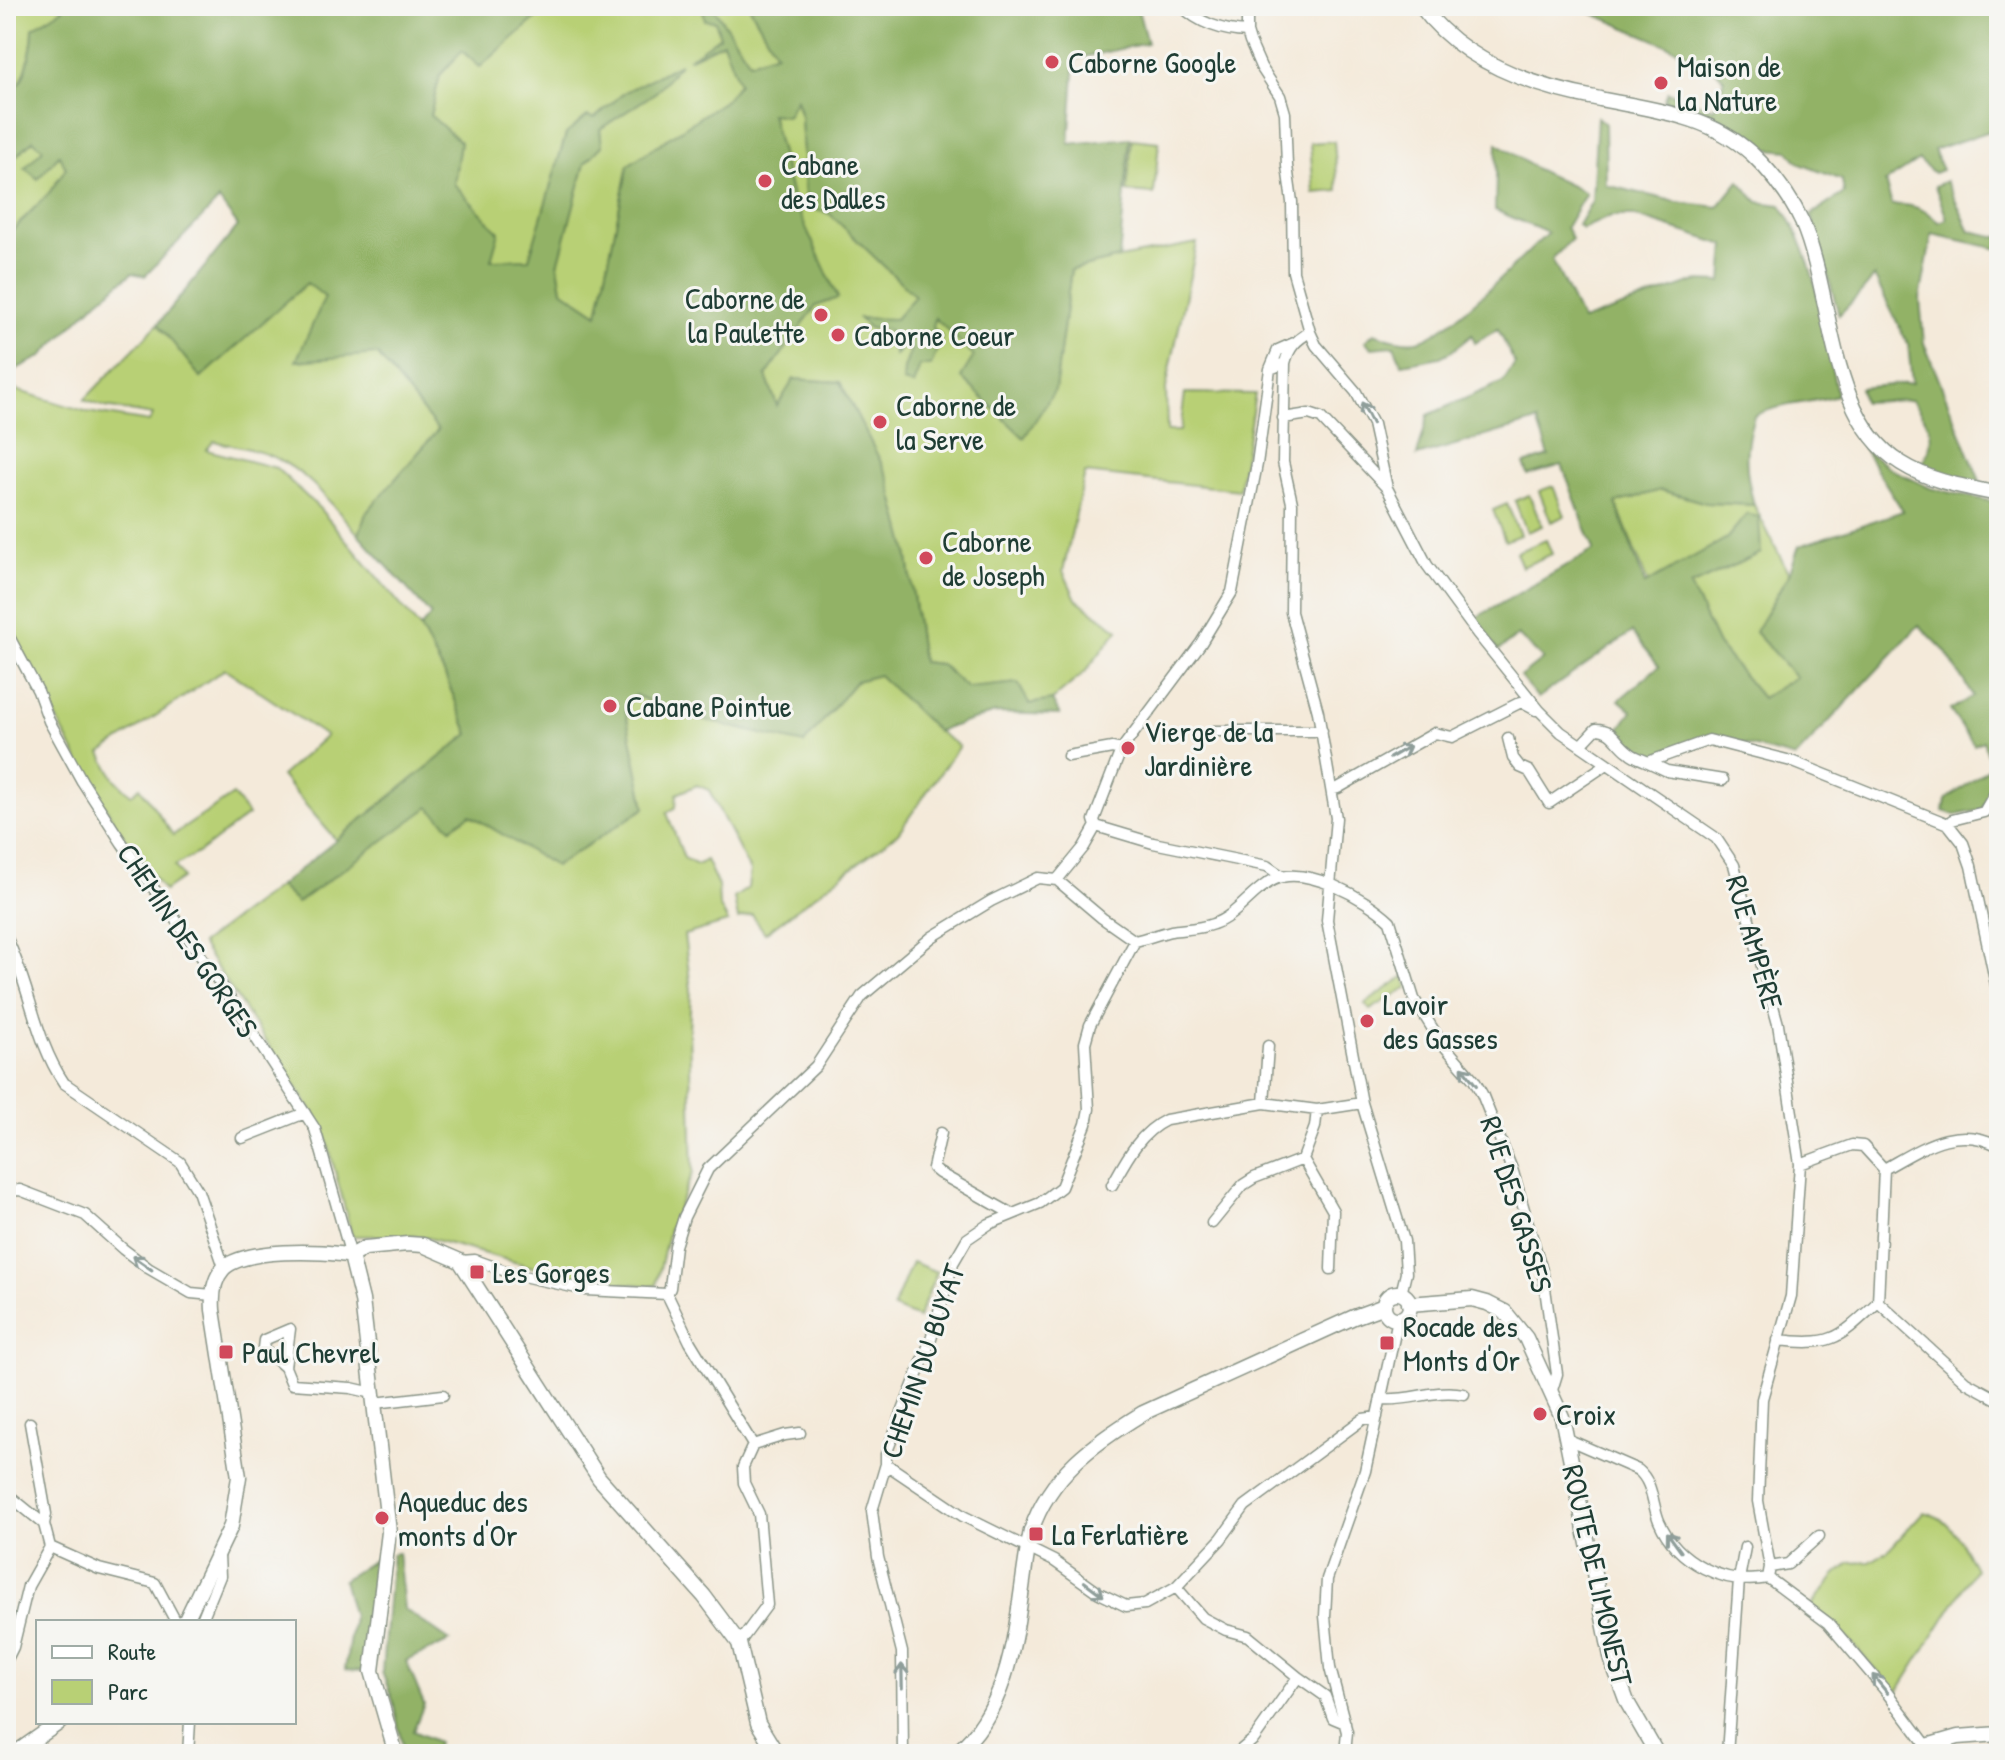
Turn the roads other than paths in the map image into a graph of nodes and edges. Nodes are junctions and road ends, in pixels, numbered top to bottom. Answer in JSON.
{"nodes":[{"id":1,"x":1182,"y":6,"type":"edge"},
{"id":2,"x":1247,"y":6,"type":"edge"},
{"id":3,"x":1421,"y":6,"type":"edge"},
{"id":4,"x":1247,"y":32,"type":"junction"},
{"id":5,"x":1310,"y":332,"type":"junction"},
{"id":6,"x":1294,"y":343,"type":"junction"},
{"id":7,"x":1285,"y":363,"type":"junction"},
{"id":8,"x":1270,"y":369,"type":"junction"},
{"id":9,"x":1283,"y":418,"type":"junction"},
{"id":10,"x":1387,"y":488,"type":"junction"},
{"id":11,"x":1999,"y":494,"type":"edge"},
{"id":12,"x":6,"y":631,"type":"edge"},
{"id":13,"x":1539,"y":710,"type":"junction"},
{"id":14,"x":1214,"y":731,"type":"dead end"},
{"id":15,"x":1322,"y":731,"type":"junction"},
{"id":16,"x":1508,"y":738,"type":"dead end"},
{"id":17,"x":1582,"y":744,"type":"junction"},
{"id":18,"x":1121,"y":750,"type":"junction"},
{"id":19,"x":1068,"y":756,"type":"dead end"},
{"id":20,"x":1648,"y":762,"type":"junction"},
{"id":21,"x":1607,"y":764,"type":"junction"},
{"id":22,"x":1723,"y":780,"type":"dead end"},
{"id":23,"x":1999,"y":786,"type":"edge"},
{"id":24,"x":1332,"y":789,"type":"junction"},
{"id":25,"x":1948,"y":824,"type":"junction"},
{"id":26,"x":1096,"y":826,"type":"junction"},
{"id":27,"x":1283,"y":877,"type":"junction"},
{"id":28,"x":1057,"y":880,"type":"junction"},
{"id":29,"x":1330,"y":885,"type":"junction"},
{"id":30,"x":6,"y":937,"type":"edge"},
{"id":31,"x":1135,"y":941,"type":"junction"},
{"id":32,"x":10,"y":954,"type":"edge"},
{"id":33,"x":1996,"y":966,"type":"edge"},
{"id":34,"x":1999,"y":999,"type":"edge"},
{"id":35,"x":1268,"y":1046,"type":"dead end"},
{"id":36,"x":1264,"y":1103,"type":"junction"},
{"id":37,"x":1362,"y":1103,"type":"junction"},
{"id":38,"x":1317,"y":1110,"type":"junction"},
{"id":39,"x":305,"y":1113,"type":"junction"},
{"id":40,"x":941,"y":1133,"type":"dead end"},
{"id":41,"x":242,"y":1138,"type":"dead end"},
{"id":42,"x":1997,"y":1143,"type":"edge"},
{"id":43,"x":1303,"y":1159,"type":"junction"},
{"id":44,"x":1800,"y":1164,"type":"junction"},
{"id":45,"x":1884,"y":1169,"type":"junction"},
{"id":46,"x":1112,"y":1185,"type":"dead end"},
{"id":47,"x":6,"y":1191,"type":"edge"},
{"id":48,"x":1012,"y":1214,"type":"junction"},
{"id":49,"x":1212,"y":1223,"type":"dead end"},
{"id":50,"x":351,"y":1256,"type":"junction"},
{"id":51,"x":460,"y":1261,"type":"junction"},
{"id":52,"x":224,"y":1267,"type":"junction"},
{"id":53,"x":1331,"y":1269,"type":"dead end"},
{"id":54,"x":667,"y":1294,"type":"junction"},
{"id":55,"x":212,"y":1295,"type":"junction"},
{"id":56,"x":1405,"y":1299,"type":"junction"},
{"id":57,"x":1878,"y":1302,"type":"junction"},
{"id":58,"x":1384,"y":1306,"type":"junction"},
{"id":59,"x":1398,"y":1319,"type":"junction"},
{"id":60,"x":1778,"y":1340,"type":"junction"},
{"id":61,"x":285,"y":1367,"type":"dead end"},
{"id":62,"x":371,"y":1375,"type":"junction"},
{"id":63,"x":351,"y":1388,"type":"junction"},
{"id":64,"x":1552,"y":1390,"type":"junction"},
{"id":65,"x":1464,"y":1394,"type":"dead end"},
{"id":66,"x":443,"y":1395,"type":"dead end"},
{"id":67,"x":374,"y":1398,"type":"junction"},
{"id":68,"x":1381,"y":1399,"type":"junction"},
{"id":69,"x":1999,"y":1400,"type":"edge"},
{"id":70,"x":1377,"y":1417,"type":"junction"},
{"id":71,"x":30,"y":1423,"type":"dead end"},
{"id":72,"x":800,"y":1433,"type":"dead end"},
{"id":73,"x":1567,"y":1439,"type":"junction"},
{"id":74,"x":753,"y":1445,"type":"junction"},
{"id":75,"x":886,"y":1464,"type":"junction"},
{"id":76,"x":6,"y":1493,"type":"edge"},
{"id":77,"x":44,"y":1524,"type":"junction"},
{"id":78,"x":1819,"y":1536,"type":"dead end"},
{"id":79,"x":50,"y":1547,"type":"junction"},
{"id":80,"x":1745,"y":1547,"type":"dead end"},
{"id":81,"x":1027,"y":1550,"type":"junction"},
{"id":82,"x":219,"y":1553,"type":"junction"},
{"id":83,"x":1769,"y":1573,"type":"junction"},
{"id":84,"x":1739,"y":1579,"type":"junction"},
{"id":85,"x":1176,"y":1587,"type":"junction"},
{"id":86,"x":175,"y":1620,"type":"edge"},
{"id":87,"x":186,"y":1620,"type":"edge"},
{"id":88,"x":202,"y":1620,"type":"edge"},
{"id":89,"x":739,"y":1643,"type":"junction"},
{"id":90,"x":6,"y":1661,"type":"edge"},
{"id":91,"x":1298,"y":1677,"type":"junction"},
{"id":92,"x":1345,"y":1723,"type":"junction"},
{"id":93,"x":57,"y":1724,"type":"edge"},
{"id":94,"x":190,"y":1724,"type":"edge"},
{"id":95,"x":1999,"y":1734,"type":"edge"},
{"id":96,"x":1927,"y":1750,"type":"edge"},
{"id":97,"x":14,"y":1754,"type":"edge"},
{"id":98,"x":188,"y":1754,"type":"edge"},
{"id":99,"x":396,"y":1754,"type":"edge"},
{"id":100,"x":777,"y":1754,"type":"edge"},
{"id":101,"x":903,"y":1754,"type":"edge"},
{"id":102,"x":955,"y":1754,"type":"edge"},
{"id":103,"x":1236,"y":1754,"type":"edge"},
{"id":104,"x":1345,"y":1754,"type":"edge"},
{"id":105,"x":1657,"y":1754,"type":"edge"},
{"id":106,"x":1727,"y":1754,"type":"edge"}],
"edges":[{"from":1,"to":4,"type":"street"},
{"from":2,"to":4,"type":"street"},
{"from":3,"to":11,"type":"street"},
{"from":4,"to":5,"type":"street","name":"RUE AMPÈRE"},
{"from":5,"to":6,"type":"street"},
{"from":10,"to":5,"type":"street","name":"RUE AMPÈRE","one_way":true},
{"from":6,"to":7,"type":"street"},
{"from":6,"to":8,"type":"street"},
{"from":7,"to":8,"type":"street"},
{"from":7,"to":9,"type":"street"},
{"from":8,"to":18,"type":"street"},
{"from":9,"to":10,"type":"street"},
{"from":9,"to":15,"type":"street"},
{"from":10,"to":13,"type":"street","name":"RUE AMPÈRE"},
{"from":12,"to":39,"type":"street","name":"CHEMIN DES GORGES"},
{"from":13,"to":17,"type":"street","name":"RUE AMPÈRE"},
{"from":24,"to":13,"type":"street","one_way":true},
{"from":14,"to":15,"type":"street"},
{"from":15,"to":24,"type":"street"},
{"from":16,"to":21,"type":"street"},
{"from":17,"to":20,"type":"street"},
{"from":17,"to":21,"type":"street","name":"RUE AMPÈRE"},
{"from":18,"to":19,"type":"street"},
{"from":18,"to":26,"type":"street"},
{"from":20,"to":22,"type":"street"},
{"from":20,"to":25,"type":"street"},
{"from":21,"to":44,"type":"street","name":"RUE AMPÈRE"},
{"from":23,"to":25,"type":"street"},
{"from":24,"to":29,"type":"street"},
{"from":25,"to":33,"type":"street"},
{"from":26,"to":27,"type":"street","name":"RUE DES GASSES"},
{"from":26,"to":28,"type":"street"},
{"from":27,"to":29,"type":"street","name":"RUE DES GASSES"},
{"from":27,"to":31,"type":"street"},
{"from":28,"to":31,"type":"street"},
{"from":28,"to":54,"type":"street"},
{"from":29,"to":37,"type":"street"},
{"from":64,"to":29,"type":"street","name":"RUE DES GASSES","one_way":true},
{"from":30,"to":32,"type":"street"},
{"from":31,"to":48,"type":"street","name":"CHEMIN DU BUYAT"},
{"from":32,"to":52,"type":"street"},
{"from":33,"to":34,"type":"street"},
{"from":35,"to":36,"type":"street"},
{"from":36,"to":38,"type":"street"},
{"from":36,"to":46,"type":"street"},
{"from":37,"to":38,"type":"street"},
{"from":37,"to":56,"type":"street"},
{"from":38,"to":43,"type":"street"},
{"from":39,"to":41,"type":"street"},
{"from":39,"to":50,"type":"street","name":"CHEMIN DES GORGES"},
{"from":40,"to":48,"type":"street"},
{"from":42,"to":45,"type":"street"},
{"from":43,"to":49,"type":"street"},
{"from":43,"to":53,"type":"street"},
{"from":44,"to":45,"type":"street"},
{"from":44,"to":60,"type":"street","name":"RUE AMPÈRE"},
{"from":45,"to":57,"type":"street"},
{"from":55,"to":47,"type":"street","one_way":true},
{"from":48,"to":75,"type":"street","name":"CHEMIN DU BUYAT"},
{"from":50,"to":51,"type":"street"},
{"from":50,"to":52,"type":"street"},
{"from":50,"to":62,"type":"street"},
{"from":51,"to":54,"type":"street"},
{"from":51,"to":89,"type":"street"},
{"from":52,"to":55,"type":"street"},
{"from":54,"to":74,"type":"street"},
{"from":55,"to":82,"type":"street"},
{"from":56,"to":58,"type":"street"},
{"from":56,"to":59,"type":"street"},
{"from":56,"to":64,"type":"street","name":"ROUTE DE LIMONEST"},
{"from":57,"to":60,"type":"street"},
{"from":57,"to":69,"type":"street"},
{"from":58,"to":59,"type":"street"},
{"from":58,"to":81,"type":"street"},
{"from":59,"to":68,"type":"street"},
{"from":60,"to":83,"type":"street","name":"RUE AMPÈRE"},
{"from":61,"to":63,"type":"street"},
{"from":62,"to":63,"type":"street"},
{"from":62,"to":67,"type":"street"},
{"from":63,"to":67,"type":"street"},
{"from":64,"to":73,"type":"street","name":"ROUTE DE LIMONEST"},
{"from":65,"to":68,"type":"street"},
{"from":66,"to":67,"type":"street"},
{"from":67,"to":99,"type":"street"},
{"from":68,"to":70,"type":"street"},
{"from":70,"to":85,"type":"street"},
{"from":70,"to":92,"type":"street"},
{"from":71,"to":77,"type":"street"},
{"from":72,"to":74,"type":"street"},
{"from":84,"to":73,"type":"street","one_way":true},
{"from":73,"to":105,"type":"street","name":"ROUTE DE LIMONEST"},
{"from":74,"to":89,"type":"street"},
{"from":75,"to":81,"type":"street"},
{"from":101,"to":75,"type":"street","name":"CHEMIN DU BUYAT","one_way":true},
{"from":76,"to":77,"type":"street"},
{"from":77,"to":79,"type":"street"},
{"from":78,"to":83,"type":"street"},
{"from":79,"to":86,"type":"street"},
{"from":79,"to":90,"type":"street"},
{"from":80,"to":84,"type":"street"},
{"from":81,"to":85,"type":"street","one_way":true},
{"from":81,"to":102,"type":"street"},
{"from":82,"to":87,"type":"street"},
{"from":82,"to":88,"type":"street"},
{"from":83,"to":84,"type":"street"},
{"from":96,"to":83,"type":"street","one_way":true},
{"from":84,"to":106,"type":"street"},
{"from":85,"to":91,"type":"street"},
{"from":89,"to":100,"type":"street"},
{"from":91,"to":92,"type":"street"},
{"from":91,"to":103,"type":"street"},
{"from":92,"to":104,"type":"street"},
{"from":93,"to":97,"type":"street"},
{"from":94,"to":98,"type":"street"},
{"from":95,"to":96,"type":"street"}]}
